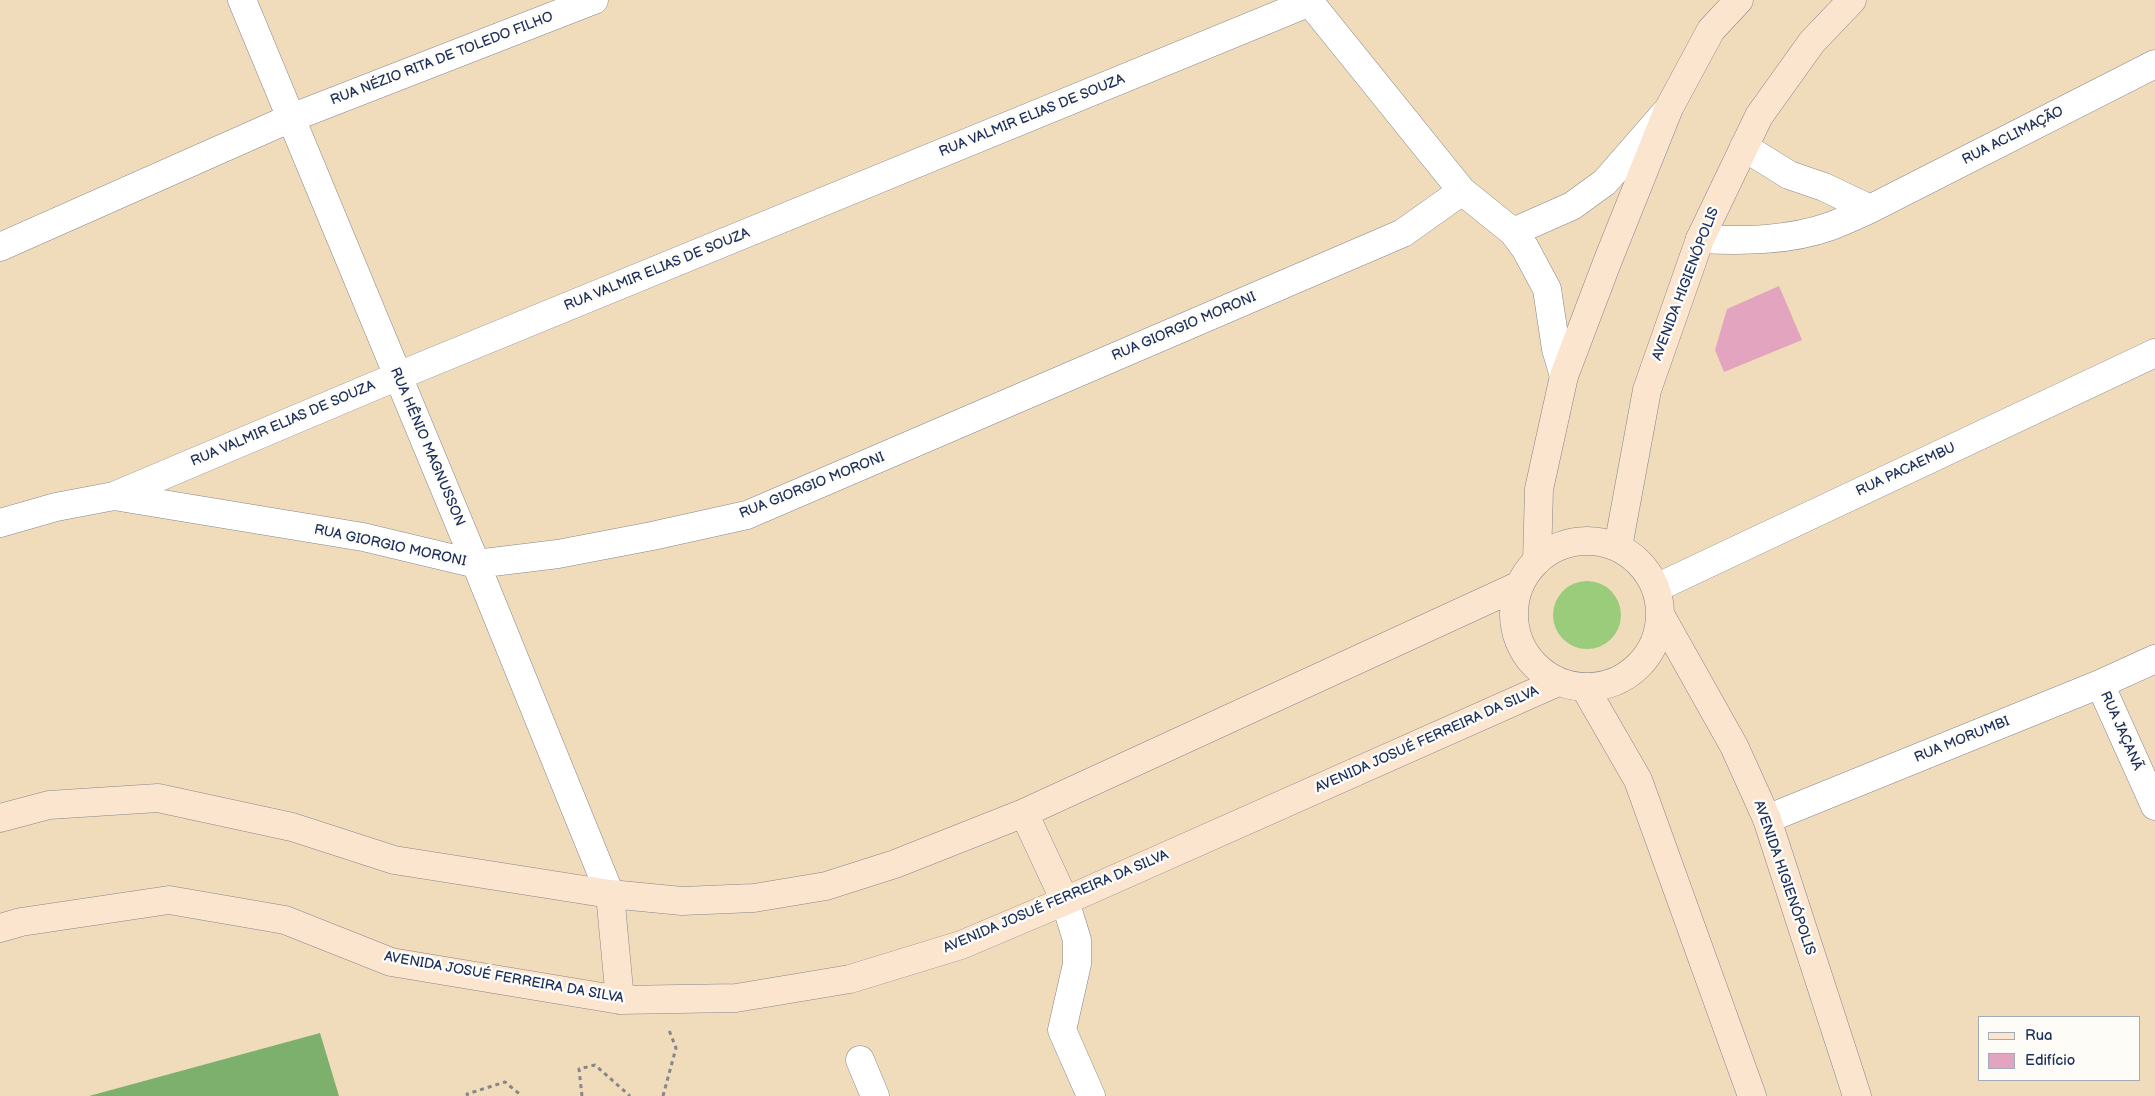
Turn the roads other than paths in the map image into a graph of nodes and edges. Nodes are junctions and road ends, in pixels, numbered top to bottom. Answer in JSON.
{"nodes":[{"id":1,"x":242,"y":0,"type":"edge"},
{"id":2,"x":594,"y":0,"type":"edge"},
{"id":3,"x":1739,"y":0,"type":"edge"},
{"id":4,"x":1852,"y":0,"type":"edge"},
{"id":5,"x":1309,"y":1,"type":"edge"},
{"id":6,"x":2155,"y":64,"type":"edge"},
{"id":7,"x":1669,"y":108,"type":"junction"},
{"id":8,"x":291,"y":118,"type":"junction"},
{"id":9,"x":1744,"y":147,"type":"junction"},
{"id":10,"x":1462,"y":191,"type":"junction"},
{"id":11,"x":1870,"y":209,"type":"junction"},
{"id":12,"x":1513,"y":232,"type":"junction"},
{"id":13,"x":1700,"y":239,"type":"junction"},
{"id":14,"x":0,"y":247,"type":"edge"},
{"id":15,"x":2155,"y":353,"type":"edge"},
{"id":16,"x":398,"y":376,"type":"junction"},
{"id":17,"x":1564,"y":376,"type":"junction"},
{"id":18,"x":114,"y":496,"type":"junction"},
{"id":19,"x":0,"y":523,"type":"edge"},
{"id":20,"x":1618,"y":547,"type":"junction"},
{"id":21,"x":1537,"y":561,"type":"junction"},
{"id":22,"x":476,"y":564,"type":"junction"},
{"id":23,"x":1520,"y":585,"type":"junction"},
{"id":24,"x":1656,"y":588,"type":"junction"},
{"id":25,"x":1661,"y":616,"type":"junction"},
{"id":26,"x":2155,"y":658,"type":"edge"},
{"id":27,"x":1558,"y":682,"type":"junction"},
{"id":28,"x":2100,"y":684,"type":"junction"},
{"id":29,"x":1585,"y":688,"type":"junction"},
{"id":30,"x":2155,"y":806,"type":"edge"},
{"id":31,"x":1024,"y":813,"type":"junction"},
{"id":32,"x":0,"y":818,"type":"edge"},
{"id":33,"x":1767,"y":819,"type":"junction"},
{"id":34,"x":610,"y":894,"type":"junction"},
{"id":35,"x":1065,"y":901,"type":"junction"},
{"id":36,"x":0,"y":928,"type":"edge"},
{"id":37,"x":620,"y":1000,"type":"junction"},
{"id":38,"x":860,"y":1060,"type":"dead end"},
{"id":39,"x":875,"y":1096,"type":"edge"},
{"id":40,"x":1091,"y":1096,"type":"edge"},
{"id":41,"x":1752,"y":1096,"type":"edge"},
{"id":42,"x":1857,"y":1096,"type":"edge"}],
"edges":[{"from":1,"to":8,"type":"street","name":"RUA HÊNIO MAGNUSSON"},
{"from":2,"to":8,"type":"street","name":"RUA NÉZIO RITA DE TOLEDO FILHO"},
{"from":3,"to":7,"type":"main road"},
{"from":4,"to":9,"type":"main road","name":"AVENIDA HIGIENÓPOLIS"},
{"from":5,"to":10,"type":"street"},
{"from":5,"to":16,"type":"street","name":"RUA VALMIR ELIAS DE SOUZA"},
{"from":6,"to":11,"type":"street","name":"RUA ACLIMAÇÃO"},
{"from":7,"to":12,"type":"street"},
{"from":7,"to":17,"type":"main road"},
{"from":8,"to":14,"type":"street","name":"RUA NÉZIO RITA DE TOLEDO FILHO"},
{"from":8,"to":16,"type":"street","name":"RUA HÊNIO MAGNUSSON"},
{"from":9,"to":11,"type":"street"},
{"from":9,"to":13,"type":"main road","name":"AVENIDA HIGIENÓPOLIS"},
{"from":10,"to":12,"type":"street"},
{"from":10,"to":22,"type":"street","name":"RUA GIORGIO MORONI"},
{"from":11,"to":13,"type":"street","name":"RUA ACLIMAÇÃO"},
{"from":12,"to":17,"type":"street"},
{"from":13,"to":20,"type":"main road","name":"AVENIDA HIGIENÓPOLIS"},
{"from":15,"to":24,"type":"street","name":"RUA PACAEMBU"},
{"from":16,"to":18,"type":"street","name":"RUA VALMIR ELIAS DE SOUZA"},
{"from":16,"to":22,"type":"street","name":"RUA HÊNIO MAGNUSSON"},
{"from":17,"to":21,"type":"main road"},
{"from":18,"to":19,"type":"street","name":"RUA VALMIR ELIAS DE SOUZA"},
{"from":18,"to":22,"type":"street","name":"RUA GIORGIO MORONI"},
{"from":20,"to":21,"type":"main road"},
{"from":20,"to":24,"type":"main road"},
{"from":21,"to":23,"type":"main road"},
{"from":22,"to":34,"type":"street","name":"RUA HÊNIO MAGNUSSON"},
{"from":23,"to":27,"type":"main road"},
{"from":23,"to":31,"type":"main road"},
{"from":24,"to":25,"type":"main road"},
{"from":25,"to":29,"type":"main road"},
{"from":25,"to":33,"type":"main road","name":"AVENIDA HIGIENÓPOLIS"},
{"from":26,"to":28,"type":"street","name":"RUA MORUMBI"},
{"from":27,"to":29,"type":"main road"},
{"from":27,"to":35,"type":"main road","name":"AVENIDA JOSUÉ FERREIRA DA SILVA"},
{"from":28,"to":30,"type":"street","name":"RUA JAÇANÃ"},
{"from":28,"to":33,"type":"street","name":"RUA MORUMBI"},
{"from":29,"to":41,"type":"main road"},
{"from":31,"to":34,"type":"main road"},
{"from":31,"to":35,"type":"main road"},
{"from":32,"to":34,"type":"main road"},
{"from":33,"to":42,"type":"main road","name":"AVENIDA HIGIENÓPOLIS"},
{"from":34,"to":37,"type":"main road"},
{"from":35,"to":37,"type":"main road","name":"AVENIDA JOSUÉ FERREIRA DA SILVA"},
{"from":35,"to":40,"type":"street"},
{"from":36,"to":37,"type":"main road","name":"AVENIDA JOSUÉ FERREIRA DA SILVA"},
{"from":38,"to":39,"type":"street"}]}
